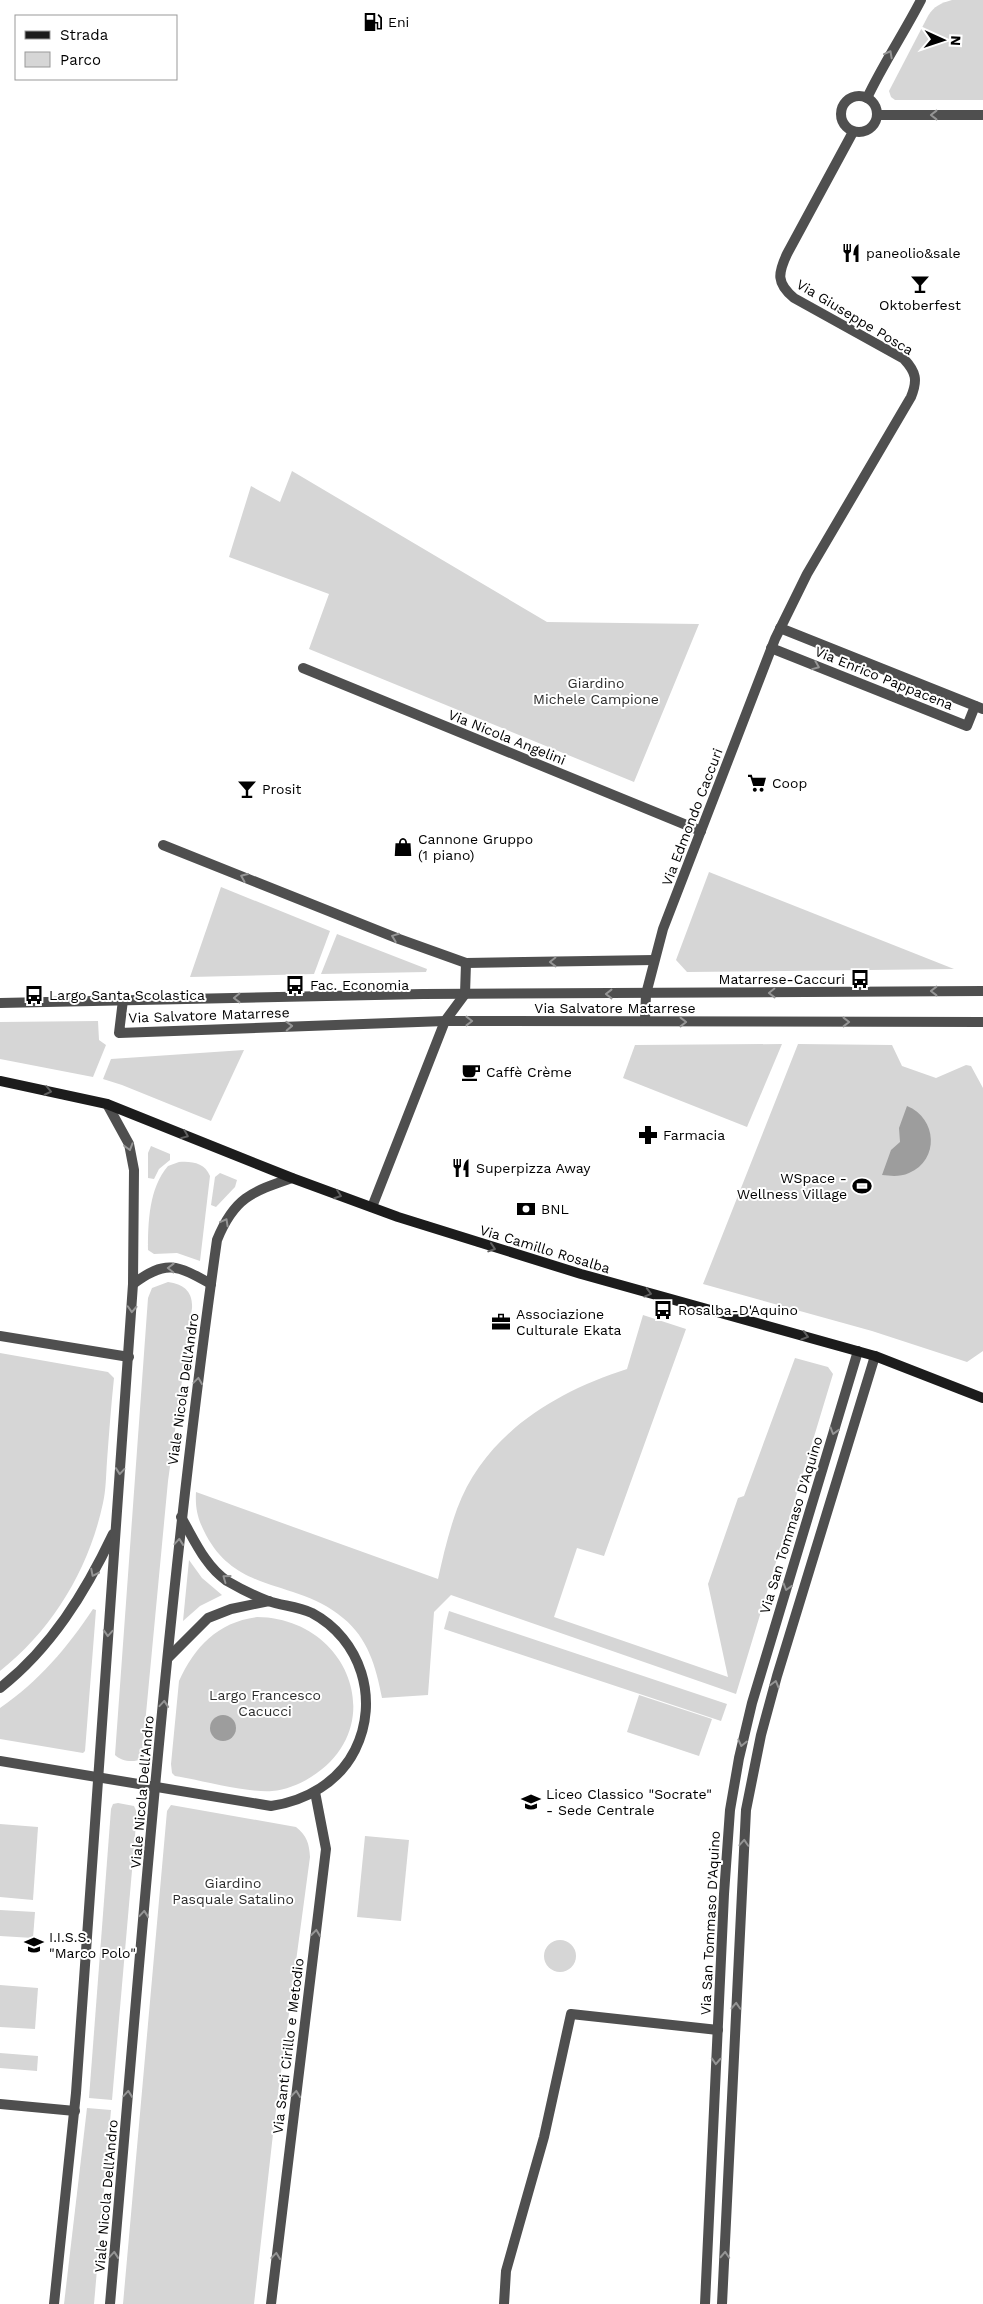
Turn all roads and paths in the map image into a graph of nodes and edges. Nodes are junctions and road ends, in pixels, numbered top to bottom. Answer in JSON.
{"nodes":[{"id":1,"x":921,"y":0,"type":"edge"},
{"id":2,"x":867,"y":98,"type":"junction"},
{"id":3,"x":878,"y":115,"type":"junction"},
{"id":4,"x":983,"y":115,"type":"edge"},
{"id":5,"x":852,"y":132,"type":"junction"},
{"id":6,"x":780,"y":628,"type":"junction"},
{"id":7,"x":771,"y":648,"type":"junction"},
{"id":8,"x":303,"y":668,"type":"dead end"},
{"id":9,"x":979,"y":708,"type":"edge"},
{"id":10,"x":702,"y":831,"type":"junction"},
{"id":11,"x":163,"y":845,"type":"dead end"},
{"id":12,"x":654,"y":960,"type":"junction"},
{"id":13,"x":466,"y":963,"type":"junction"},
{"id":14,"x":983,"y":991,"type":"edge"},
{"id":15,"x":464,"y":994,"type":"junction"},
{"id":16,"x":646,"y":994,"type":"junction"},
{"id":17,"x":123,"y":1000,"type":"junction"},
{"id":18,"x":0,"y":1003,"type":"edge"},
{"id":19,"x":645,"y":1020,"type":"junction"},
{"id":20,"x":445,"y":1021,"type":"junction"},
{"id":21,"x":983,"y":1022,"type":"edge"},
{"id":22,"x":0,"y":1082,"type":"edge"},
{"id":23,"x":107,"y":1104,"type":"junction"},
{"id":24,"x":292,"y":1178,"type":"junction"},
{"id":25,"x":372,"y":1207,"type":"junction"},
{"id":26,"x":133,"y":1284,"type":"junction"},
{"id":27,"x":210,"y":1284,"type":"junction"},
{"id":28,"x":0,"y":1336,"type":"edge"},
{"id":29,"x":858,"y":1351,"type":"junction"},
{"id":30,"x":875,"y":1356,"type":"junction"},
{"id":31,"x":129,"y":1358,"type":"junction"},
{"id":32,"x":983,"y":1398,"type":"edge"},
{"id":33,"x":840,"y":1408,"type":"junction"},
{"id":34,"x":858,"y":1412,"type":"junction"},
{"id":35,"x":181,"y":1517,"type":"junction"},
{"id":36,"x":116,"y":1529,"type":"junction"},
{"id":37,"x":269,"y":1601,"type":"junction"},
{"id":38,"x":168,"y":1658,"type":"junction"},
{"id":39,"x":0,"y":1688,"type":"edge"},
{"id":40,"x":0,"y":1761,"type":"edge"},
{"id":41,"x":98,"y":1778,"type":"junction"},
{"id":42,"x":155,"y":1787,"type":"junction"},
{"id":43,"x":316,"y":1792,"type":"junction"},
{"id":44,"x":718,"y":2030,"type":"junction"},
{"id":45,"x":0,"y":2104,"type":"edge"},
{"id":46,"x":75,"y":2112,"type":"junction"},
{"id":47,"x":54,"y":2304,"type":"edge"},
{"id":48,"x":110,"y":2304,"type":"edge"},
{"id":49,"x":271,"y":2304,"type":"edge"},
{"id":50,"x":504,"y":2304,"type":"edge"},
{"id":51,"x":705,"y":2304,"type":"edge"},
{"id":52,"x":722,"y":2304,"type":"edge"}],
"edges":[{"from":2,"to":1,"type":"street","one_way":true},
{"from":2,"to":3,"type":"street"},
{"from":2,"to":5,"type":"street"},
{"from":4,"to":3,"type":"street","one_way":true},
{"from":3,"to":5,"type":"street"},
{"from":5,"to":6,"type":"street","name":"Via Giuseppe Posca"},
{"from":6,"to":7,"type":"street","name":"Via Edmondo Caccuri"},
{"from":6,"to":9,"type":"street","name":"Via Enrico Pappacena"},
{"from":7,"to":9,"type":"street","name":"Via Enrico Pappacena","one_way":true},
{"from":7,"to":10,"type":"street","name":"Via Edmondo Caccuri"},
{"from":8,"to":10,"type":"street","name":"Via Nicola Angelini"},
{"from":10,"to":12,"type":"street","name":"Via Edmondo Caccuri"},
{"from":13,"to":11,"type":"street","one_way":true},
{"from":12,"to":13,"type":"street","one_way":true},
{"from":12,"to":16,"type":"street","name":"Via Edmondo Caccuri"},
{"from":13,"to":15,"type":"street"},
{"from":14,"to":16,"type":"street","name":"Via Salvatore Matarrese","one_way":true},
{"from":16,"to":15,"type":"street","name":"Via Salvatore Matarrese","one_way":true},
{"from":15,"to":17,"type":"street","name":"Via Salvatore Matarrese","one_way":true},
{"from":15,"to":20,"type":"street"},
{"from":16,"to":19,"type":"street","name":"Via Edmondo Caccuri"},
{"from":17,"to":18,"type":"street"},
{"from":17,"to":20,"type":"street","name":"Via Salvatore Matarrese","one_way":true},
{"from":20,"to":19,"type":"street","name":"Via Salvatore Matarrese","one_way":true},
{"from":19,"to":21,"type":"street","name":"Via Salvatore Matarrese","one_way":true},
{"from":20,"to":25,"type":"street"},
{"from":22,"to":23,"type":"street","name":"Via Camillo Rosalba","one_way":true},
{"from":23,"to":24,"type":"street","name":"Via Camillo Rosalba","one_way":true},
{"from":23,"to":26,"type":"street","one_way":true},
{"from":24,"to":25,"type":"street","name":"Via Camillo Rosalba","one_way":true},
{"from":27,"to":24,"type":"street","name":"Viale Nicola Dell'Andro","one_way":true},
{"from":25,"to":29,"type":"street","name":"Via Camillo Rosalba","one_way":true},
{"from":27,"to":26,"type":"street","one_way":true},
{"from":26,"to":31,"type":"street","one_way":true},
{"from":35,"to":27,"type":"street","name":"Viale Nicola Dell'Andro","one_way":true},
{"from":28,"to":31,"type":"street"},
{"from":29,"to":30,"type":"street","name":"Via Camillo Rosalba"},
{"from":29,"to":33,"type":"street","name":"Via San Tommaso D'Aquino"},
{"from":30,"to":32,"type":"street","name":"Via Camillo Rosalba"},
{"from":30,"to":34,"type":"street"},
{"from":31,"to":36,"type":"street","one_way":true},
{"from":33,"to":34,"type":"street"},
{"from":33,"to":44,"type":"street","name":"Via San Tommaso D'Aquino","one_way":true},
{"from":52,"to":34,"type":"street","one_way":true},
{"from":37,"to":35,"type":"street","one_way":true},
{"from":38,"to":35,"type":"street","name":"Viale Nicola Dell'Andro","one_way":true},
{"from":36,"to":39,"type":"street","one_way":true},
{"from":36,"to":41,"type":"street","one_way":true},
{"from":37,"to":38,"type":"street"},
{"from":37,"to":43,"type":"street"},
{"from":42,"to":38,"type":"street","name":"Viale Nicola Dell'Andro","one_way":true},
{"from":40,"to":41,"type":"street"},
{"from":41,"to":42,"type":"street"},
{"from":41,"to":46,"type":"street"},
{"from":42,"to":43,"type":"street"},
{"from":48,"to":42,"type":"street","name":"Viale Nicola Dell'Andro","one_way":true},
{"from":49,"to":43,"type":"street","name":"Via Santi Cirillo e Metodio","one_way":true},
{"from":44,"to":50,"type":"street"},
{"from":44,"to":51,"type":"street","name":"Via San Tommaso D'Aquino","one_way":true},
{"from":45,"to":46,"type":"street"},
{"from":46,"to":47,"type":"street"}]}
